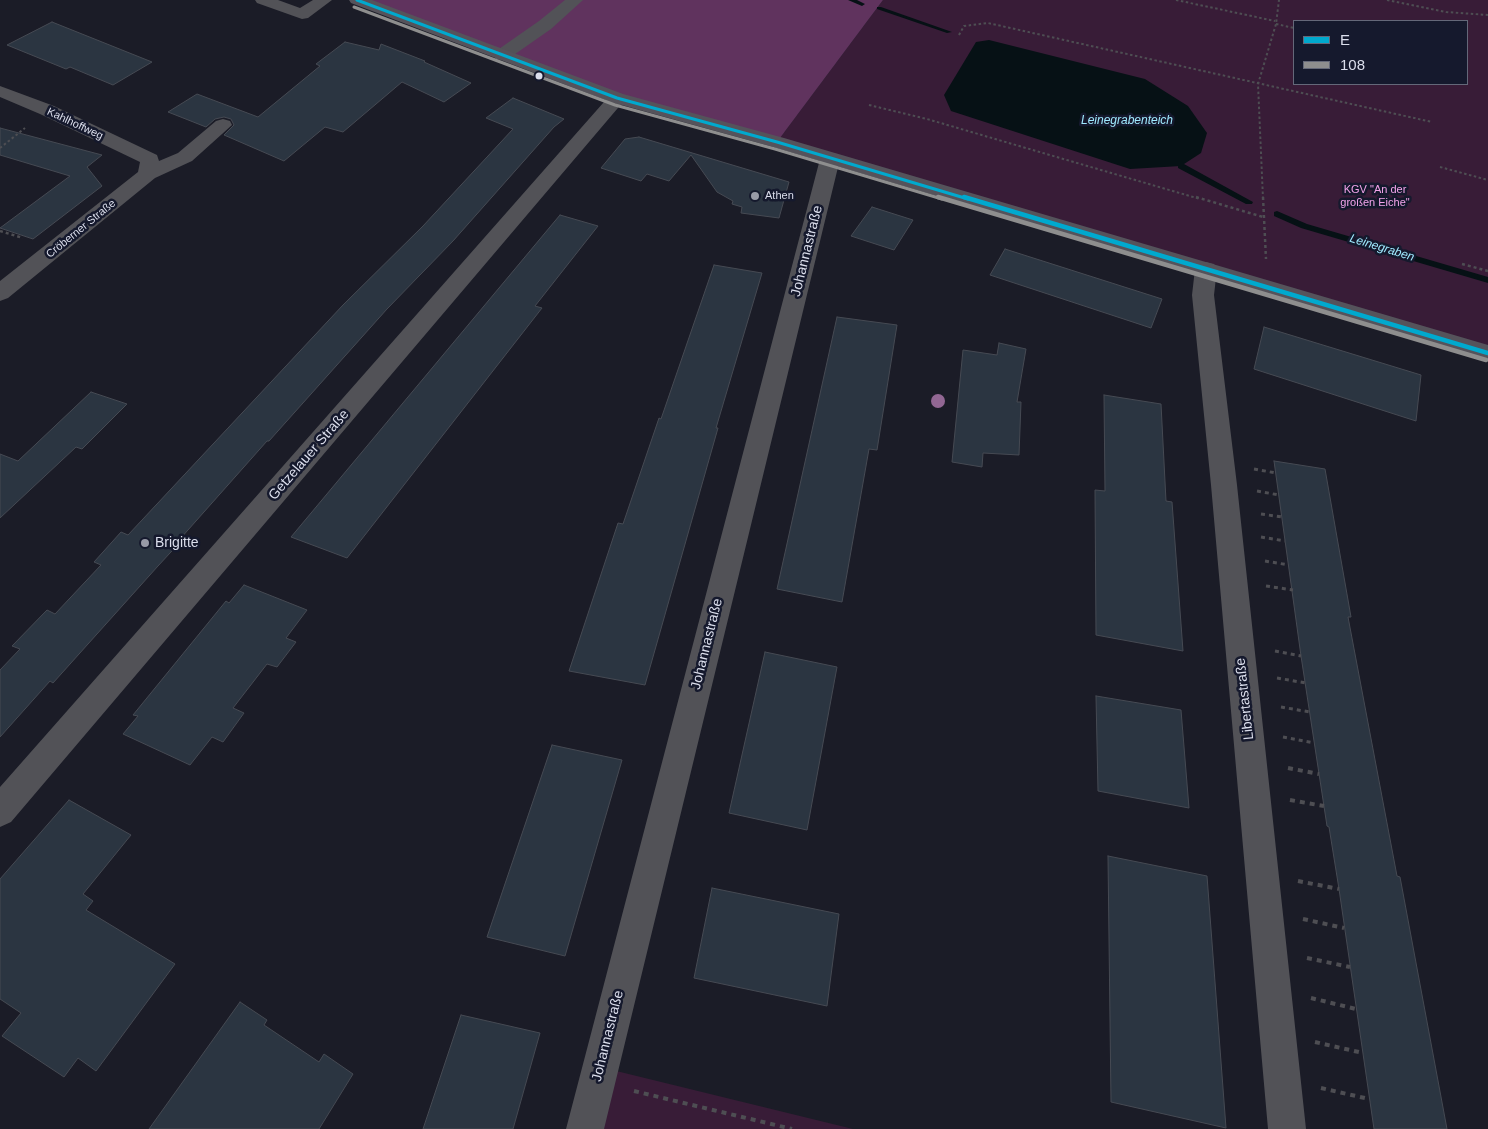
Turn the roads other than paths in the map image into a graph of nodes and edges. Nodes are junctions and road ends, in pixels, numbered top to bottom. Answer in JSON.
{"nodes":[{"id":1,"x":263,"y":0,"type":"edge"},
{"id":2,"x":324,"y":0,"type":"edge"},
{"id":3,"x":357,"y":0,"type":"edge"},
{"id":4,"x":576,"y":0,"type":"edge"},
{"id":5,"x":502,"y":56,"type":"junction"},
{"id":6,"x":0,"y":91,"type":"edge"},
{"id":7,"x":618,"y":98,"type":"junction"},
{"id":8,"x":224,"y":125,"type":"dead end"},
{"id":9,"x":830,"y":159,"type":"junction"},
{"id":10,"x":149,"y":166,"type":"junction"},
{"id":11,"x":1206,"y":269,"type":"junction"},
{"id":12,"x":0,"y":293,"type":"edge"},
{"id":13,"x":1488,"y":353,"type":"edge"},
{"id":14,"x":0,"y":811,"type":"edge"},
{"id":15,"x":585,"y":1129,"type":"edge"},
{"id":16,"x":1287,"y":1129,"type":"edge"}],
"edges":[{"from":1,"to":2,"type":"street"},
{"from":3,"to":5,"type":"main road"},
{"from":4,"to":5,"type":"street"},
{"from":5,"to":7,"type":"main road"},
{"from":6,"to":10,"type":"street","name":"Kahlhoffweg"},
{"from":7,"to":9,"type":"main road"},
{"from":7,"to":14,"type":"street","name":"Getzelauer Straße"},
{"from":8,"to":10,"type":"street","name":"Cröberner Straße"},
{"from":9,"to":11,"type":"main road"},
{"from":9,"to":15,"type":"street","name":"Johannastraße"},
{"from":10,"to":12,"type":"street","name":"Cröberner Straße"},
{"from":11,"to":13,"type":"main road"},
{"from":11,"to":16,"type":"street","name":"Libertastraße"}]}
